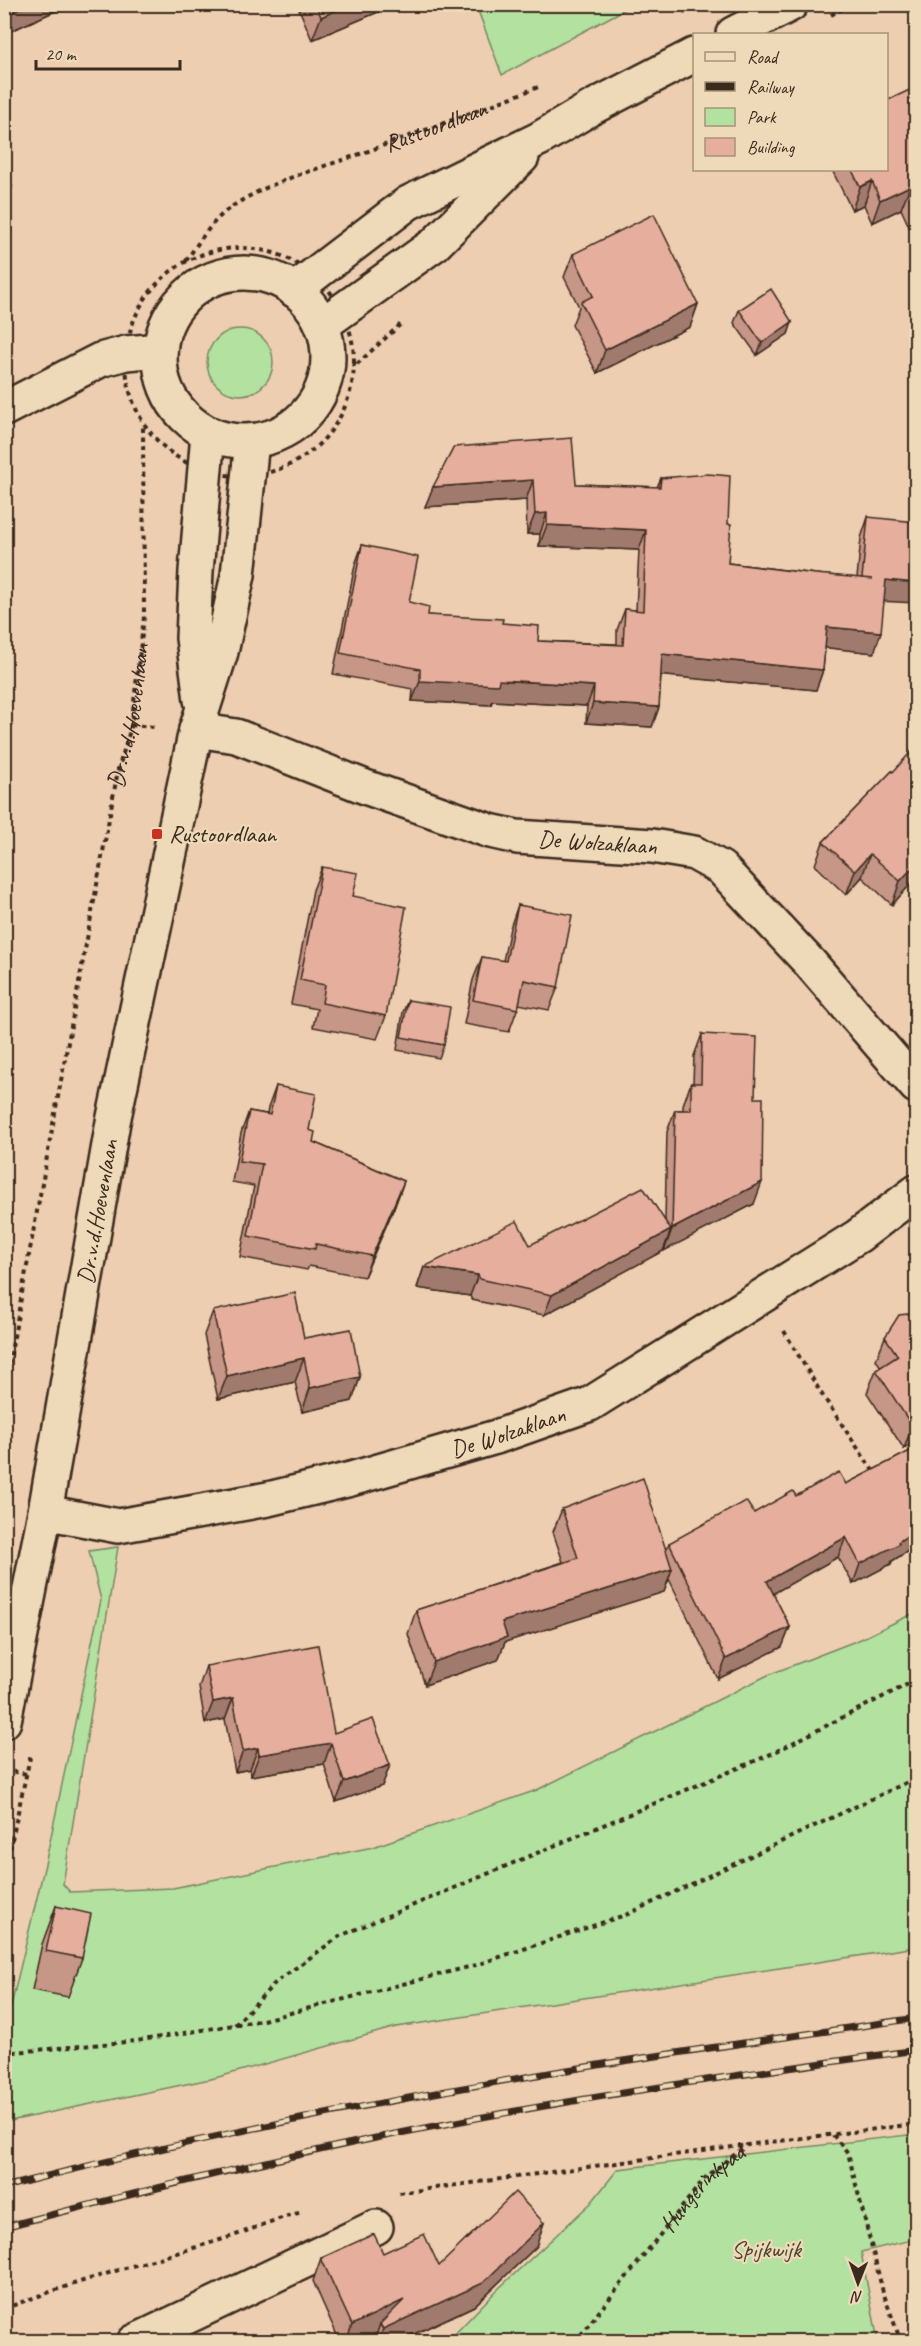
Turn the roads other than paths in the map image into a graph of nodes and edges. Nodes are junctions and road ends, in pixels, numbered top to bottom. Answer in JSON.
{"nodes":[{"id":1,"x":791,"y":4,"type":"edge"},
{"id":2,"x":735,"y":33,"type":"edge"},
{"id":3,"x":693,"y":56,"type":"edge"},
{"id":4,"x":539,"y":140,"type":"junction"},
{"id":5,"x":304,"y":282,"type":"junction"},
{"id":6,"x":332,"y":317,"type":"junction"},
{"id":7,"x":160,"y":350,"type":"junction"},
{"id":8,"x":4,"y":409,"type":"edge"},
{"id":9,"x":208,"y":434,"type":"junction"},
{"id":10,"x":252,"y":441,"type":"junction"},
{"id":11,"x":199,"y":718,"type":"junction"},
{"id":12,"x":916,"y":1086,"type":"edge"},
{"id":13,"x":916,"y":1192,"type":"edge"},
{"id":14,"x":45,"y":1512,"type":"junction"},
{"id":15,"x":4,"y":1721,"type":"edge"},
{"id":16,"x":376,"y":2227,"type":"dead end"},
{"id":17,"x":134,"y":2342,"type":"edge"}],
"edges":[{"from":1,"to":2,"type":"street"},
{"from":3,"to":4,"type":"street"},
{"from":4,"to":5,"type":"street"},
{"from":4,"to":6,"type":"street"},
{"from":5,"to":6,"type":"street"},
{"from":5,"to":7,"type":"street"},
{"from":6,"to":10,"type":"street"},
{"from":7,"to":8,"type":"street"},
{"from":7,"to":9,"type":"street"},
{"from":9,"to":10,"type":"street"},
{"from":9,"to":11,"type":"street","name":"Dr.v.d.Hoevenlaan"},
{"from":10,"to":11,"type":"street","name":"Dr.v.d.Hoevenlaan"},
{"from":11,"to":12,"type":"street","name":"De Wolzaklaan"},
{"from":11,"to":14,"type":"street","name":"Dr.v.d.Hoevenlaan"},
{"from":13,"to":14,"type":"street","name":"De Wolzaklaan"},
{"from":14,"to":15,"type":"street","name":"Dr.v.d.Hoevenlaan"},
{"from":16,"to":17,"type":"street"}]}
